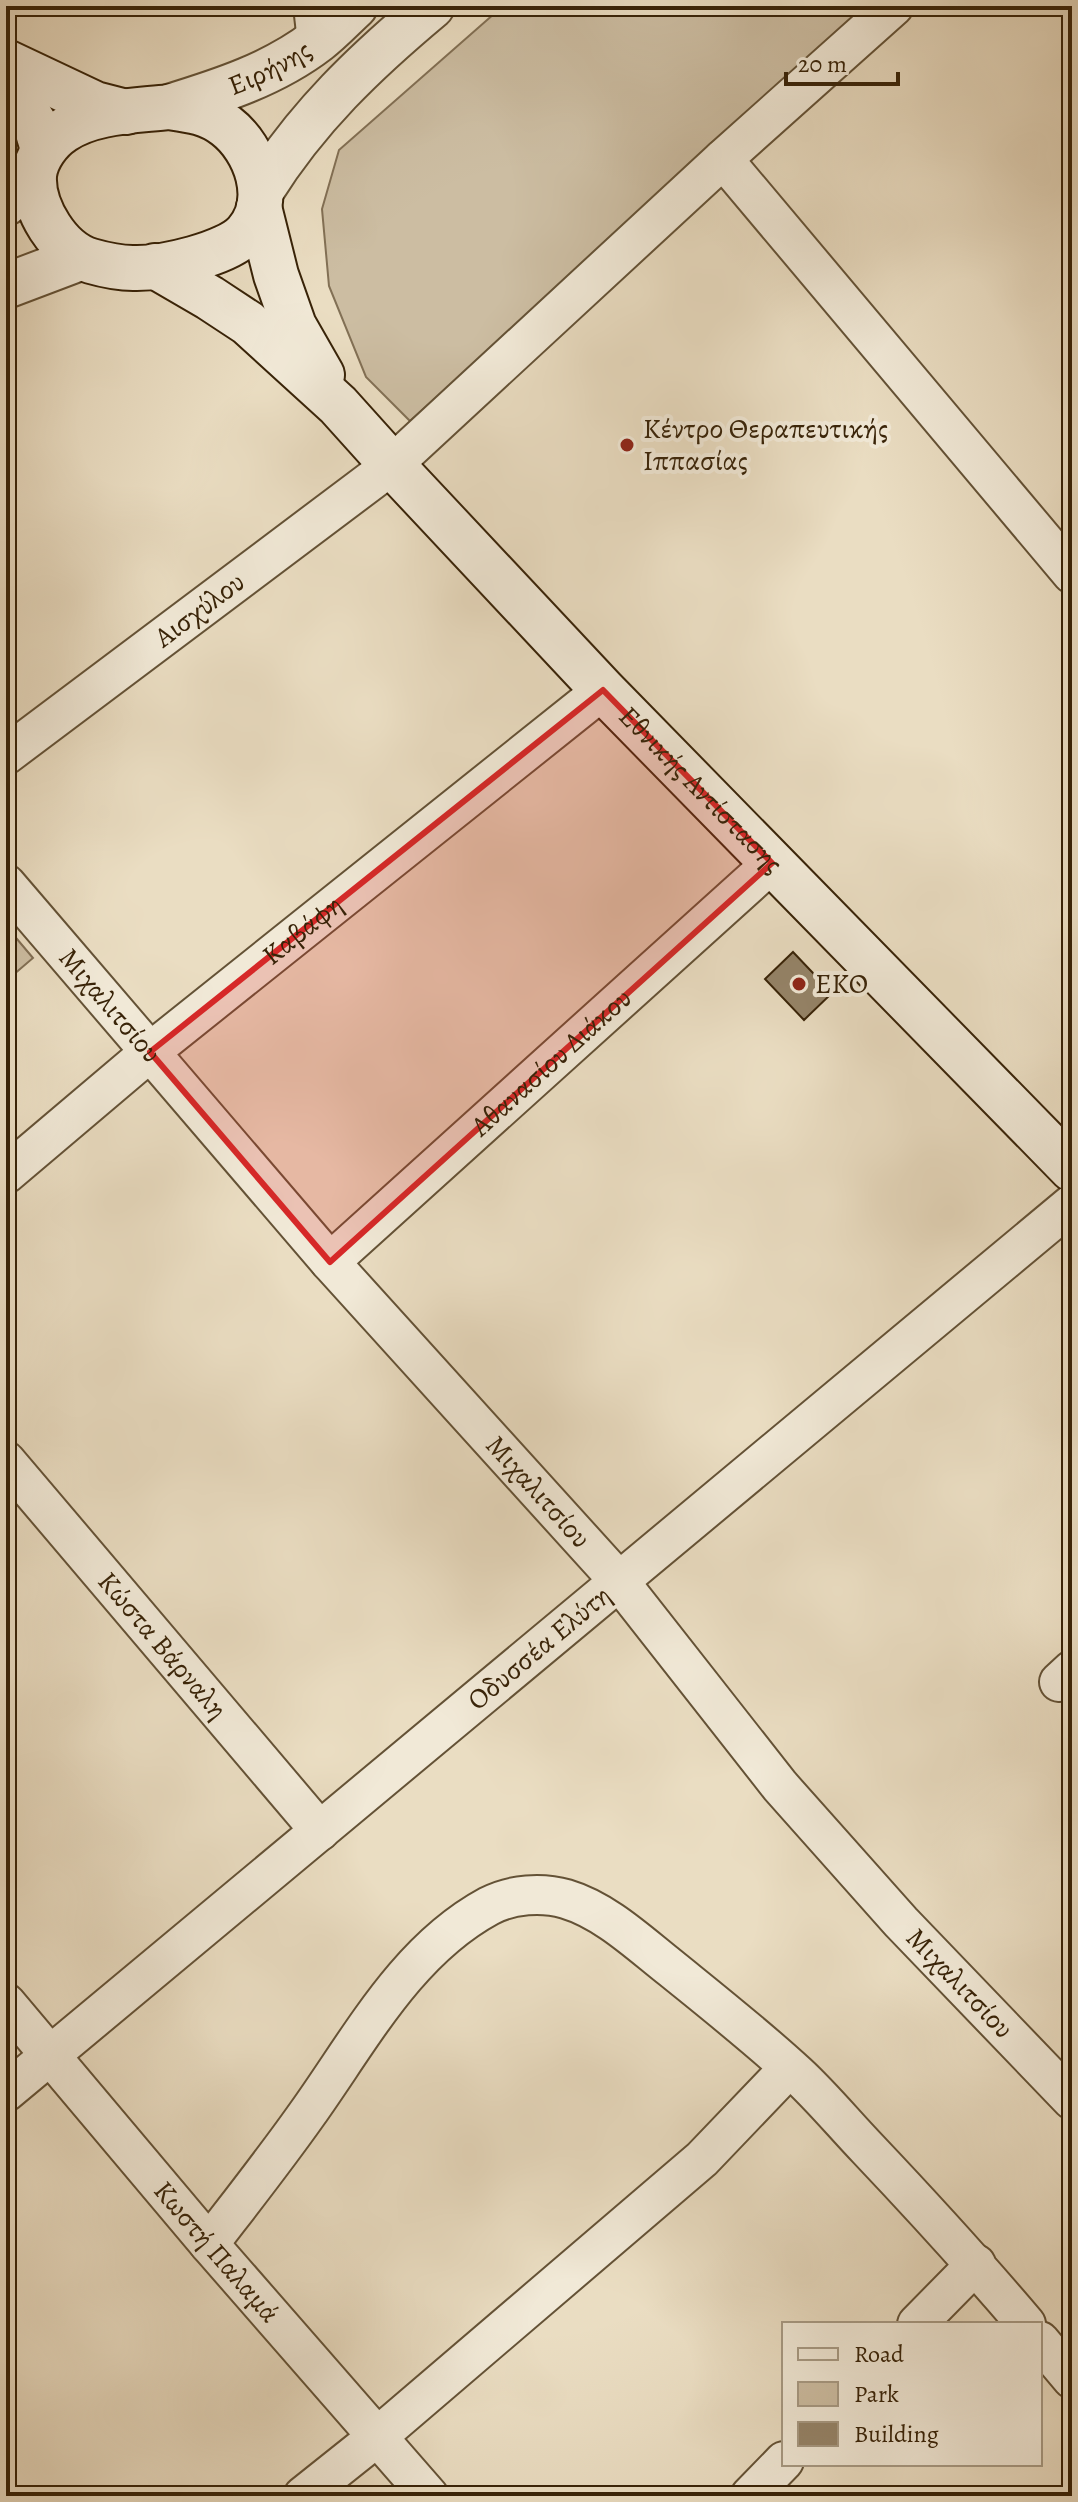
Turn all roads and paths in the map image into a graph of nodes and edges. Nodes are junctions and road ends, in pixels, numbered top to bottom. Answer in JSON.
{"nodes":[{"id":1,"x":355,"y":6,"type":"edge"},
{"id":2,"x":432,"y":6,"type":"edge"},
{"id":3,"x":894,"y":6,"type":"edge"},
{"id":4,"x":315,"y":23,"type":"edge"},
{"id":5,"x":6,"y":62,"type":"edge"},
{"id":6,"x":6,"y":79,"type":"edge"},
{"id":7,"x":169,"y":107,"type":"junction"},
{"id":8,"x":126,"y":112,"type":"junction"},
{"id":9,"x":723,"y":159,"type":"junction"},
{"id":10,"x":28,"y":175,"type":"edge"},
{"id":11,"x":260,"y":199,"type":"junction"},
{"id":12,"x":80,"y":258,"type":"junction"},
{"id":13,"x":155,"y":266,"type":"junction"},
{"id":14,"x":6,"y":286,"type":"edge"},
{"id":15,"x":338,"y":405,"type":"junction"},
{"id":16,"x":392,"y":465,"type":"junction"},
{"id":17,"x":1072,"y":574,"type":"edge"},
{"id":18,"x":603,"y":690,"type":"junction"},
{"id":19,"x":6,"y":755,"type":"edge"},
{"id":20,"x":772,"y":863,"type":"junction"},
{"id":21,"x":6,"y":884,"type":"edge"},
{"id":22,"x":150,"y":1052,"type":"junction"},
{"id":23,"x":1072,"y":1169,"type":"edge"},
{"id":24,"x":6,"y":1174,"type":"edge"},
{"id":25,"x":1072,"y":1204,"type":"edge"},
{"id":26,"x":330,"y":1262,"type":"junction"},
{"id":27,"x":6,"y":1461,"type":"edge"},
{"id":28,"x":619,"y":1581,"type":"junction"},
{"id":29,"x":320,"y":1831,"type":"junction"},
{"id":30,"x":6,"y":2003,"type":"edge"},
{"id":31,"x":51,"y":2055,"type":"junction"},
{"id":32,"x":789,"y":2068,"type":"junction"},
{"id":33,"x":6,"y":2092,"type":"edge"},
{"id":34,"x":1072,"y":2100,"type":"edge"},
{"id":35,"x":209,"y":2244,"type":"junction"},
{"id":36,"x":976,"y":2264,"type":"junction"},
{"id":37,"x":919,"y":2322,"type":"edge"},
{"id":38,"x":1024,"y":2322,"type":"edge"},
{"id":39,"x":1042,"y":2343,"type":"edge"},
{"id":40,"x":1072,"y":2379,"type":"edge"},
{"id":41,"x":377,"y":2437,"type":"junction"},
{"id":42,"x":782,"y":2463,"type":"edge"},
{"id":43,"x":303,"y":2496,"type":"edge"},
{"id":44,"x":429,"y":2496,"type":"edge"},
{"id":45,"x":750,"y":2496,"type":"edge"}],
"edges":[{"from":1,"to":4,"type":"main road","name":"Ειρήνης"},
{"from":2,"to":11,"type":"main road"},
{"from":3,"to":9,"type":"street","name":"Αισχύλου"},
{"from":4,"to":7,"type":"main road","name":"Ειρήνης"},
{"from":5,"to":8,"type":"main road"},
{"from":6,"to":10,"type":"main road"},
{"from":7,"to":8,"type":"main road"},
{"from":7,"to":11,"type":"main road"},
{"from":8,"to":10,"type":"main road"},
{"from":9,"to":16,"type":"street","name":"Αισχύλου"},
{"from":9,"to":17,"type":"street"},
{"from":10,"to":12,"type":"main road"},
{"from":11,"to":13,"type":"main road"},
{"from":11,"to":15,"type":"main road"},
{"from":12,"to":13,"type":"main road"},
{"from":12,"to":14,"type":"main road"},
{"from":13,"to":15,"type":"main road"},
{"from":15,"to":16,"type":"main road","name":"Εθνικής Αντίστασης"},
{"from":16,"to":18,"type":"main road","name":"Εθνικής Αντίστασης"},
{"from":16,"to":19,"type":"street","name":"Αισχύλου"},
{"from":18,"to":20,"type":"main road","name":"Εθνικής Αντίστασης"},
{"from":18,"to":22,"type":"street","name":"Καβάφη"},
{"from":20,"to":23,"type":"main road","name":"Εθνικής Αντίστασης"},
{"from":20,"to":26,"type":"street","name":"Αθανασίου Διάκου"},
{"from":21,"to":22,"type":"street","name":"Μιχαλιτσίου"},
{"from":22,"to":24,"type":"street","name":"Καβάφη"},
{"from":22,"to":26,"type":"street","name":"Μιχαλιτσίου"},
{"from":25,"to":28,"type":"street","name":"Οδυσσέα Ελύτη"},
{"from":26,"to":28,"type":"street","name":"Μιχαλιτσίου"},
{"from":27,"to":29,"type":"street","name":"Κώστα Βάρναλη"},
{"from":28,"to":29,"type":"street","name":"Οδυσσέα Ελύτη"},
{"from":28,"to":34,"type":"street","name":"Μιχαλιτσίου"},
{"from":29,"to":31,"type":"street","name":"Οδυσσέα Ελύτη"},
{"from":30,"to":31,"type":"street","name":"Κωστή Παλαμά"},
{"from":31,"to":33,"type":"street","name":"Οδυσσέα Ελύτη"},
{"from":31,"to":35,"type":"street","name":"Κωστή Παλαμά"},
{"from":32,"to":35,"type":"street"},
{"from":32,"to":36,"type":"street"},
{"from":32,"to":41,"type":"street"},
{"from":35,"to":41,"type":"street","name":"Κωστή Παλαμά"},
{"from":36,"to":37,"type":"street"},
{"from":36,"to":38,"type":"street"},
{"from":39,"to":40,"type":"street"},
{"from":41,"to":43,"type":"street"},
{"from":41,"to":44,"type":"street","name":"Κωστή Παλαμά"},
{"from":42,"to":45,"type":"street"}]}
